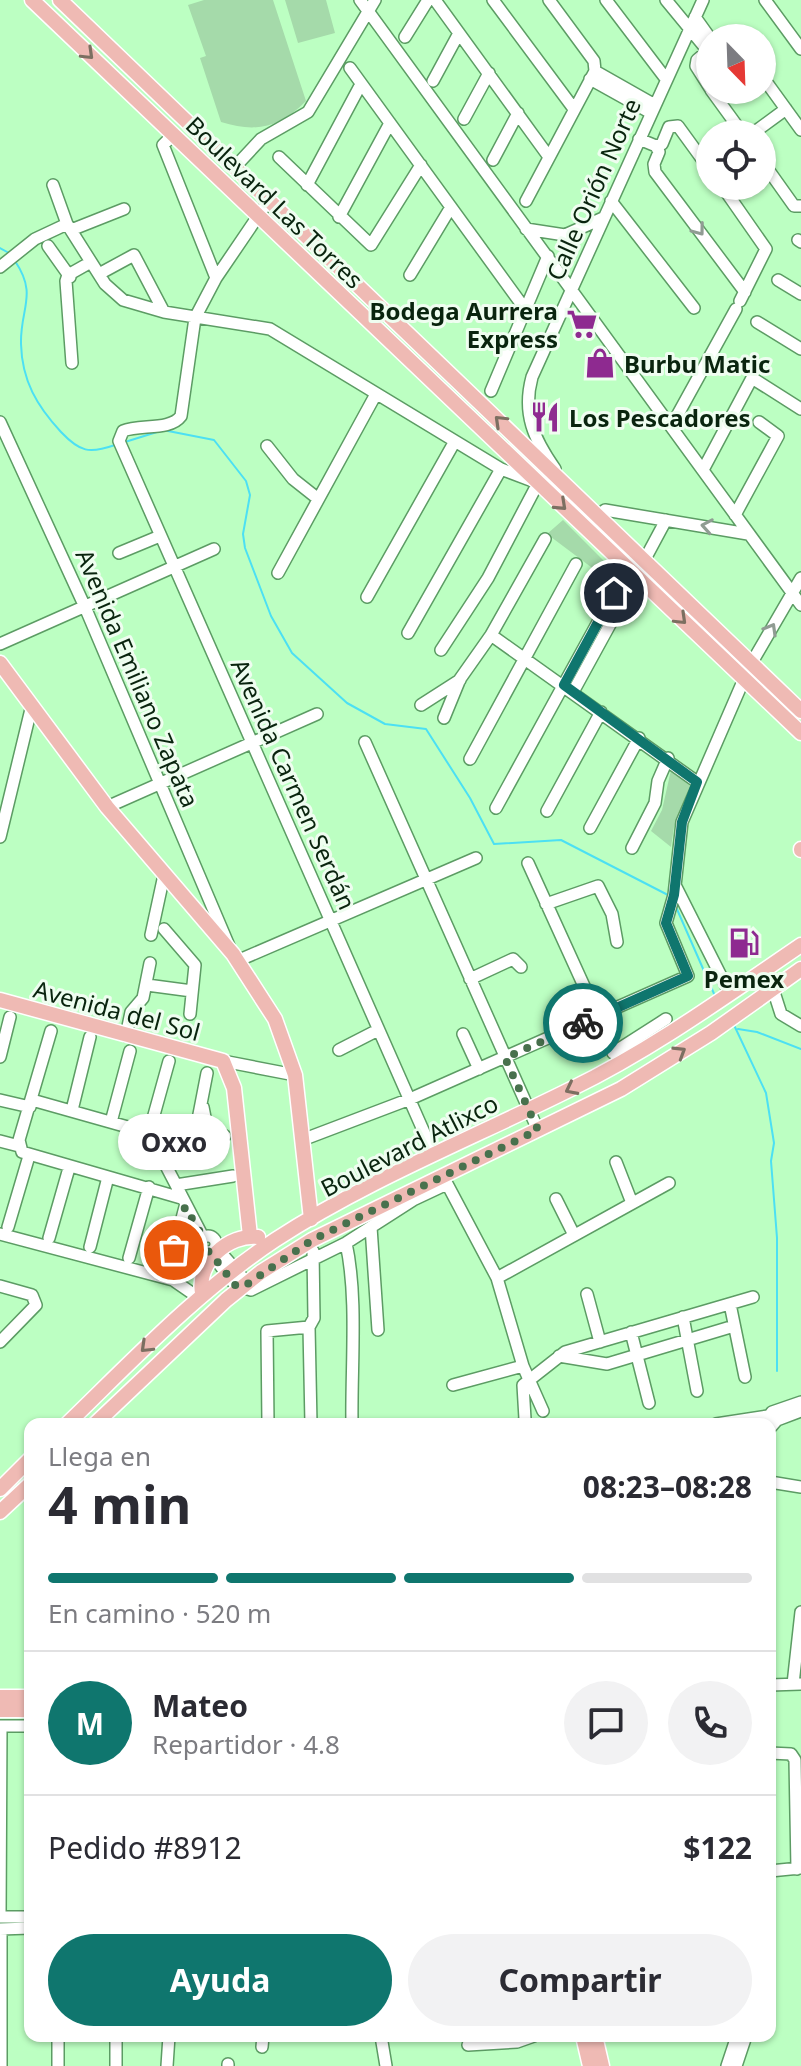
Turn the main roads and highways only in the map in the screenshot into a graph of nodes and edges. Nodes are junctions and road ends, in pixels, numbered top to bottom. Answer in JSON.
{"nodes":[{"id":1,"x":32,"y":0,"type":"edge"},
{"id":2,"x":60,"y":0,"type":"edge"},
{"id":3,"x":0,"y":663,"type":"edge"},
{"id":4,"x":801,"y":711,"type":"edge"},
{"id":5,"x":782,"y":715,"type":"junction"},
{"id":6,"x":801,"y":733,"type":"edge"},
{"id":7,"x":801,"y":740,"type":"edge"},
{"id":8,"x":801,"y":945,"type":"edge"},
{"id":9,"x":801,"y":969,"type":"edge"},
{"id":10,"x":0,"y":1000,"type":"edge"},
{"id":11,"x":311,"y":1219,"type":"junction"},
{"id":12,"x":250,"y":1236,"type":"junction"},
{"id":13,"x":277,"y":1239,"type":"junction"},
{"id":14,"x":200,"y":1296,"type":"junction"},
{"id":15,"x":73,"y":1418,"type":"edge"},
{"id":16,"x":101,"y":1418,"type":"edge"},
{"id":17,"x":24,"y":1465,"type":"edge"},
{"id":18,"x":0,"y":1489,"type":"edge"},
{"id":19,"x":24,"y":1490,"type":"edge"},
{"id":20,"x":0,"y":1512,"type":"edge"},
{"id":21,"x":0,"y":1697,"type":"edge"},
{"id":22,"x":24,"y":1697,"type":"edge"},
{"id":23,"x":0,"y":1710,"type":"edge"},
{"id":24,"x":24,"y":1710,"type":"edge"},
{"id":25,"x":584,"y":2042,"type":"edge"},
{"id":26,"x":596,"y":2042,"type":"edge"},
{"id":27,"x":590,"y":2066,"type":"edge"},
{"id":28,"x":602,"y":2066,"type":"edge"}],
"edges":[{"from":1,"to":5,"type":"main road","name":"Boulevard Las Torres","one_way":true},
{"from":4,"to":2,"type":"main road","name":"Boulevard Las Torres","one_way":true},
{"from":3,"to":11,"type":"main road"},
{"from":5,"to":6,"type":"main road","name":"Boulevard Las Torres"},
{"from":5,"to":7,"type":"main road"},
{"from":8,"to":11,"type":"main road","name":"Boulevard Atlixco","one_way":true},
{"from":16,"to":9,"type":"main road","name":"Boulevard Atlixco","one_way":true},
{"from":10,"to":12,"type":"main road","name":"Avenida del Sol"},
{"from":11,"to":13,"type":"main road","name":"Boulevard Atlixco"},
{"from":12,"to":13,"type":"main road"},
{"from":12,"to":14,"type":"main road"},
{"from":13,"to":14,"type":"main road","name":"Boulevard Atlixco"},
{"from":14,"to":15,"type":"main road","name":"Boulevard Atlixco","one_way":true},
{"from":17,"to":18,"type":"main road"},
{"from":19,"to":20,"type":"main road"},
{"from":21,"to":22,"type":"main road"},
{"from":23,"to":24,"type":"main road"},
{"from":25,"to":27,"type":"main road"},
{"from":26,"to":28,"type":"main road"}]}
